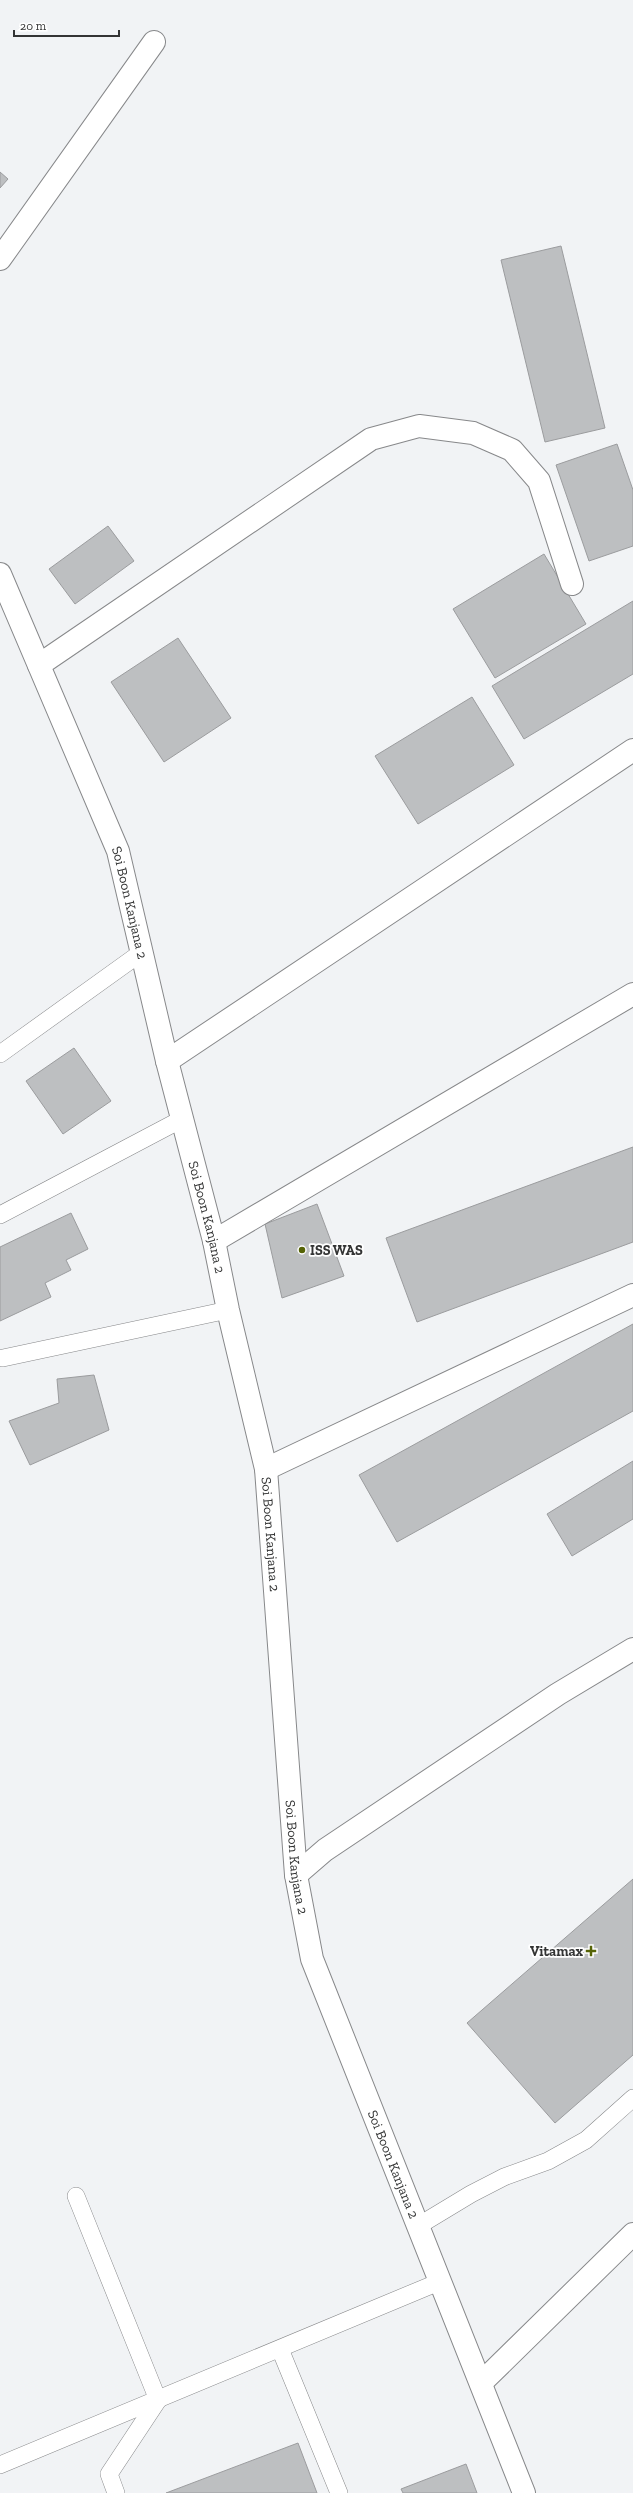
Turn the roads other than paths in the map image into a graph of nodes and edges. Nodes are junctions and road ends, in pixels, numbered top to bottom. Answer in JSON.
{"nodes":[{"id":1,"x":154,"y":42,"type":"dead end"},
{"id":2,"x":0,"y":259,"type":"edge"},
{"id":3,"x":0,"y":574,"type":"edge"},
{"id":4,"x":572,"y":584,"type":"dead end"},
{"id":5,"x":39,"y":665,"type":"junction"},
{"id":6,"x":633,"y":750,"type":"edge"},
{"id":7,"x":142,"y":952,"type":"junction"},
{"id":8,"x":633,"y":994,"type":"edge"},
{"id":9,"x":0,"y":1054,"type":"edge"},
{"id":10,"x":167,"y":1061,"type":"junction"},
{"id":11,"x":182,"y":1119,"type":"junction"},
{"id":12,"x":0,"y":1215,"type":"edge"},
{"id":13,"x":214,"y":1241,"type":"junction"},
{"id":14,"x":633,"y":1295,"type":"edge"},
{"id":15,"x":228,"y":1310,"type":"junction"},
{"id":16,"x":3,"y":1358,"type":"dead end"},
{"id":17,"x":266,"y":1469,"type":"junction"},
{"id":18,"x":633,"y":1649,"type":"edge"},
{"id":19,"x":296,"y":1875,"type":"junction"},
{"id":20,"x":633,"y":2098,"type":"edge"},
{"id":21,"x":76,"y":2196,"type":"dead end"},
{"id":22,"x":418,"y":2226,"type":"junction"},
{"id":23,"x":633,"y":2234,"type":"edge"},
{"id":24,"x":439,"y":2282,"type":"junction"},
{"id":25,"x":280,"y":2349,"type":"junction"},
{"id":26,"x":481,"y":2383,"type":"junction"},
{"id":27,"x":158,"y":2400,"type":"junction"},
{"id":28,"x":0,"y":2465,"type":"edge"},
{"id":29,"x":116,"y":2493,"type":"edge"},
{"id":30,"x":339,"y":2493,"type":"edge"},
{"id":31,"x":524,"y":2493,"type":"edge"}],
"edges":[{"from":1,"to":2,"type":"street"},
{"from":3,"to":5,"type":"street","name":"Soi Boon Kanjana 2"},
{"from":4,"to":5,"type":"street"},
{"from":5,"to":7,"type":"street","name":"Soi Boon Kanjana 2"},
{"from":6,"to":10,"type":"street"},
{"from":7,"to":9,"type":"lane"},
{"from":7,"to":10,"type":"street","name":"Soi Boon Kanjana 2"},
{"from":8,"to":13,"type":"street"},
{"from":10,"to":11,"type":"street","name":"Soi Boon Kanjana 2"},
{"from":11,"to":12,"type":"lane"},
{"from":11,"to":13,"type":"street","name":"Soi Boon Kanjana 2"},
{"from":13,"to":15,"type":"street","name":"Soi Boon Kanjana 2"},
{"from":14,"to":17,"type":"street"},
{"from":15,"to":16,"type":"lane"},
{"from":15,"to":17,"type":"street","name":"Soi Boon Kanjana 2"},
{"from":17,"to":19,"type":"street","name":"Soi Boon Kanjana 2"},
{"from":18,"to":19,"type":"street"},
{"from":19,"to":22,"type":"street","name":"Soi Boon Kanjana 2"},
{"from":20,"to":22,"type":"lane"},
{"from":21,"to":27,"type":"lane"},
{"from":22,"to":24,"type":"street","name":"Soi Boon Kanjana 2"},
{"from":23,"to":26,"type":"street"},
{"from":24,"to":25,"type":"lane"},
{"from":24,"to":26,"type":"street","name":"Soi Boon Kanjana 2"},
{"from":25,"to":27,"type":"lane"},
{"from":25,"to":30,"type":"lane"},
{"from":26,"to":31,"type":"street","name":"Soi Boon Kanjana 2"},
{"from":27,"to":28,"type":"lane"},
{"from":27,"to":29,"type":"lane"}]}
